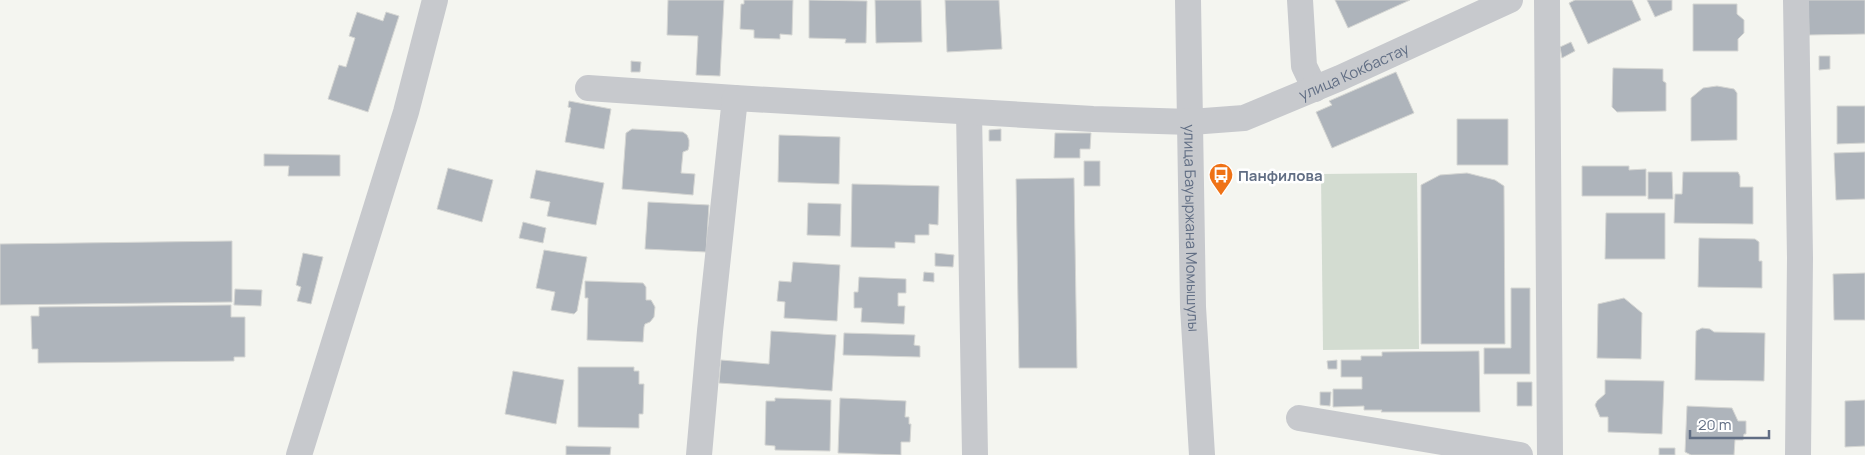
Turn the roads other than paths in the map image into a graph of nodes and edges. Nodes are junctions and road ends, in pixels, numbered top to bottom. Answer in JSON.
{"nodes":[{"id":1,"x":435,"y":0,"type":"edge"},
{"id":2,"x":1188,"y":0,"type":"edge"},
{"id":3,"x":1300,"y":0,"type":"edge"},
{"id":4,"x":1510,"y":0,"type":"edge"},
{"id":5,"x":1547,"y":0,"type":"edge"},
{"id":6,"x":1796,"y":0,"type":"edge"},
{"id":7,"x":588,"y":88,"type":"dead end"},
{"id":8,"x":1315,"y":89,"type":"junction"},
{"id":9,"x":735,"y":98,"type":"junction"},
{"id":10,"x":969,"y":112,"type":"junction"},
{"id":11,"x":1191,"y":122,"type":"junction"},
{"id":12,"x":1298,"y":418,"type":"dead end"},
{"id":13,"x":299,"y":455,"type":"edge"},
{"id":14,"x":699,"y":455,"type":"edge"},
{"id":15,"x":975,"y":455,"type":"edge"},
{"id":16,"x":1202,"y":455,"type":"edge"},
{"id":17,"x":1520,"y":455,"type":"edge"},
{"id":18,"x":1550,"y":455,"type":"edge"},
{"id":19,"x":1798,"y":455,"type":"edge"}],
"edges":[{"from":1,"to":13,"type":"street"},
{"from":2,"to":11,"type":"street","name":"улица Бауыржана Момышулы"},
{"from":3,"to":8,"type":"street"},
{"from":4,"to":8,"type":"street","name":"улица Кокбастау"},
{"from":5,"to":18,"type":"street"},
{"from":6,"to":19,"type":"street"},
{"from":7,"to":9,"type":"street","name":"улица Кокбастау"},
{"from":8,"to":11,"type":"street","name":"улица Кокбастау"},
{"from":9,"to":10,"type":"street","name":"улица Кокбастау"},
{"from":9,"to":14,"type":"street"},
{"from":10,"to":11,"type":"street","name":"улица Кокбастау"},
{"from":10,"to":15,"type":"street"},
{"from":11,"to":16,"type":"street","name":"улица Бауыржана Момышулы"},
{"from":12,"to":17,"type":"street"}]}
